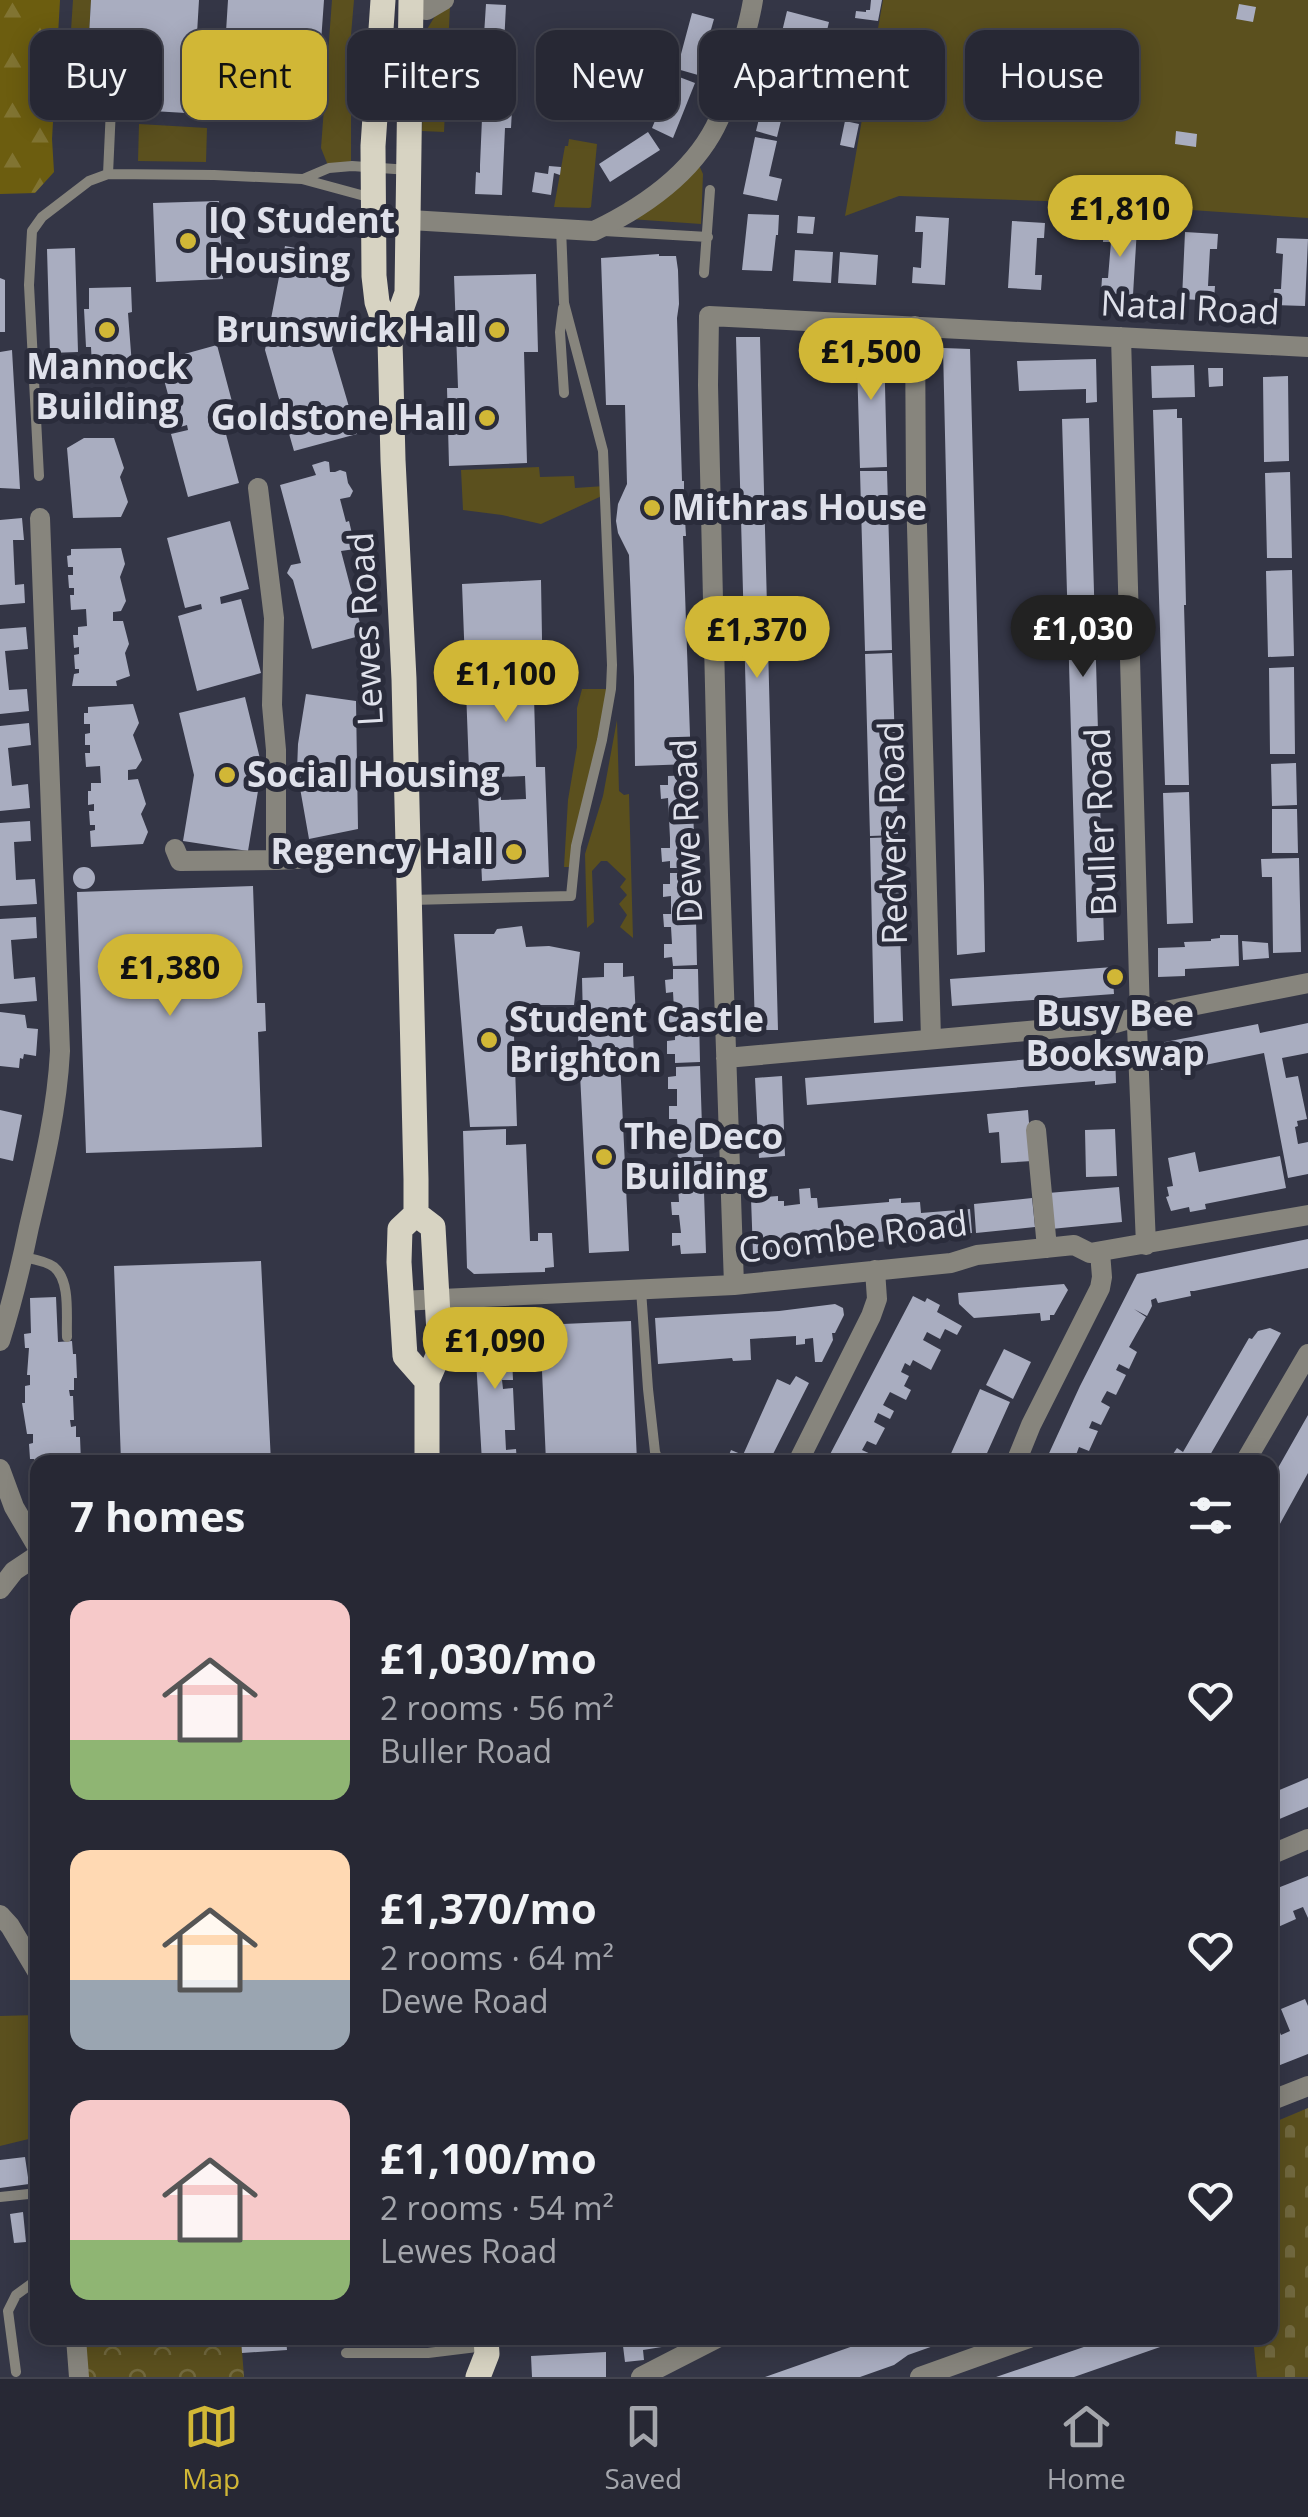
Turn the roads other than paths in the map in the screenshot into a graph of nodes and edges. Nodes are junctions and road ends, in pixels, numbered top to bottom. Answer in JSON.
{"nodes":[{"id":1,"x":383,"y":0,"type":"edge"},
{"id":2,"x":444,"y":0,"type":"edge"},
{"id":3,"x":753,"y":0,"type":"edge"},
{"id":4,"x":411,"y":4,"type":"edge"},
{"id":5,"x":110,"y":120,"type":"edge"},
{"id":6,"x":372,"y":168,"type":"junction"},
{"id":7,"x":410,"y":170,"type":"junction"},
{"id":8,"x":108,"y":174,"type":"junction"},
{"id":9,"x":302,"y":179,"type":"junction"},
{"id":10,"x":710,"y":190,"type":"dead end"},
{"id":11,"x":373,"y":198,"type":"junction"},
{"id":12,"x":410,"y":220,"type":"junction"},
{"id":13,"x":561,"y":228,"type":"junction"},
{"id":14,"x":594,"y":231,"type":"junction"},
{"id":15,"x":708,"y":237,"type":"junction"},
{"id":16,"x":704,"y":272,"type":"dead end"},
{"id":17,"x":564,"y":302,"type":"junction"},
{"id":18,"x":709,"y":316,"type":"joint"},
{"id":19,"x":915,"y":326,"type":"junction"},
{"id":20,"x":1121,"y":337,"type":"junction"},
{"id":21,"x":390,"y":340,"type":"junction"},
{"id":22,"x":1308,"y":346,"type":"edge"},
{"id":23,"x":564,"y":393,"type":"dead end"},
{"id":24,"x":39,"y":476,"type":"dead end"},
{"id":25,"x":258,"y":488,"type":"dead end"},
{"id":26,"x":40,"y":518,"type":"dead end"},
{"id":27,"x":175,"y":849,"type":"dead end"},
{"id":28,"x":408,"y":854,"type":"junction"},
{"id":29,"x":276,"y":860,"type":"junction"},
{"id":30,"x":410,"y":900,"type":"junction"},
{"id":31,"x":1308,"y":983,"type":"edge"},
{"id":32,"x":1140,"y":1016,"type":"junction"},
{"id":33,"x":931,"y":1039,"type":"junction"},
{"id":34,"x":726,"y":1058,"type":"junction"},
{"id":35,"x":1036,"y":1130,"type":"dead end"},
{"id":36,"x":416,"y":1214,"type":"junction"},
{"id":37,"x":1308,"y":1215,"type":"edge"},
{"id":38,"x":1146,"y":1245,"type":"junction"},
{"id":39,"x":1046,"y":1248,"type":"junction"},
{"id":40,"x":1100,"y":1252,"type":"junction"},
{"id":41,"x":24,"y":1257,"type":"junction"},
{"id":42,"x":875,"y":1270,"type":"junction"},
{"id":43,"x":734,"y":1285,"type":"junction"},
{"id":44,"x":641,"y":1289,"type":"junction"},
{"id":45,"x":438,"y":1298,"type":"junction"},
{"id":46,"x":400,"y":1301,"type":"junction"},
{"id":47,"x":67,"y":1337,"type":"dead end"},
{"id":48,"x":0,"y":1341,"type":"edge"},
{"id":49,"x":1308,"y":1354,"type":"edge"},
{"id":50,"x":427,"y":1381,"type":"junction"},
{"id":51,"x":427,"y":1455,"type":"edge"},
{"id":52,"x":656,"y":1455,"type":"edge"},
{"id":53,"x":802,"y":1455,"type":"edge"},
{"id":54,"x":1019,"y":1455,"type":"edge"},
{"id":55,"x":1249,"y":1455,"type":"edge"},
{"id":56,"x":0,"y":1469,"type":"edge"},
{"id":57,"x":30,"y":1534,"type":"edge"},
{"id":58,"x":30,"y":1561,"type":"edge"},
{"id":59,"x":0,"y":1589,"type":"edge"},
{"id":60,"x":1308,"y":1839,"type":"edge"},
{"id":61,"x":1278,"y":1851,"type":"edge"},
{"id":62,"x":0,"y":1915,"type":"edge"},
{"id":63,"x":30,"y":1960,"type":"edge"},
{"id":64,"x":1308,"y":2086,"type":"edge"},
{"id":65,"x":1278,"y":2098,"type":"edge"},
{"id":66,"x":30,"y":2194,"type":"edge"},
{"id":67,"x":0,"y":2197,"type":"edge"},
{"id":68,"x":30,"y":2284,"type":"edge"},
{"id":69,"x":77,"y":2345,"type":"edge"},
{"id":70,"x":703,"y":2345,"type":"edge"},
{"id":71,"x":1009,"y":2345,"type":"edge"},
{"id":72,"x":346,"y":2353,"type":"dead end"},
{"id":73,"x":484,"y":2354,"type":"edge"},
{"id":74,"x":0,"y":2370,"type":"edge"},
{"id":75,"x":79,"y":2377,"type":"edge"},
{"id":76,"x":502,"y":2377,"type":"edge"},
{"id":77,"x":641,"y":2377,"type":"edge"},
{"id":78,"x":920,"y":2377,"type":"edge"}],
"edges":[{"from":1,"to":6,"type":"main road","name":"Lewes Road"},
{"from":2,"to":4,"type":"street"},
{"from":3,"to":14,"type":"street"},
{"from":4,"to":7,"type":"main road","name":"Lewes Road"},
{"from":5,"to":8,"type":"lane"},
{"from":6,"to":7,"type":"lane"},
{"from":6,"to":9,"type":"lane"},
{"from":6,"to":11,"type":"main road","name":"Lewes Road"},
{"from":7,"to":12,"type":"main road","name":"Lewes Road"},
{"from":8,"to":9,"type":"lane"},
{"from":8,"to":24,"type":"lane"},
{"from":9,"to":11,"type":"lane"},
{"from":10,"to":15,"type":"lane"},
{"from":11,"to":21,"type":"main road","name":"Lewes Road"},
{"from":12,"to":13,"type":"street"},
{"from":12,"to":21,"type":"main road","name":"Lewes Road"},
{"from":13,"to":14,"type":"street"},
{"from":13,"to":17,"type":"lane"},
{"from":14,"to":15,"type":"lane"},
{"from":15,"to":16,"type":"lane"},
{"from":17,"to":23,"type":"lane"},
{"from":17,"to":30,"type":"lane"},
{"from":18,"to":19,"type":"street","name":"Natal Road"},
{"from":18,"to":34,"type":"street","name":"Dewe Road"},
{"from":19,"to":20,"type":"street","name":"Natal Road"},
{"from":19,"to":33,"type":"street","name":"Redvers Road"},
{"from":20,"to":22,"type":"street","name":"Natal Road"},
{"from":20,"to":32,"type":"street","name":"Buller Road"},
{"from":21,"to":28,"type":"main road","name":"Lewes Road"},
{"from":25,"to":29,"type":"street"},
{"from":26,"to":41,"type":"street"},
{"from":27,"to":29,"type":"street"},
{"from":28,"to":29,"type":"street"},
{"from":28,"to":30,"type":"main road","name":"Lewes Road"},
{"from":30,"to":36,"type":"main road","name":"Lewes Road"},
{"from":31,"to":32,"type":"street"},
{"from":32,"to":33,"type":"street"},
{"from":32,"to":38,"type":"street","name":"Buller Road"},
{"from":33,"to":34,"type":"street"},
{"from":34,"to":43,"type":"street","name":"Dewe Road"},
{"from":35,"to":39,"type":"street"},
{"from":36,"to":45,"type":"main road","name":"Lewes Road"},
{"from":36,"to":46,"type":"main road","name":"Lewes Road"},
{"from":37,"to":38,"type":"street","name":"Coombe Road"},
{"from":38,"to":40,"type":"street","name":"Coombe Road"},
{"from":39,"to":40,"type":"street","name":"Coombe Road"},
{"from":39,"to":42,"type":"street","name":"Coombe Road"},
{"from":40,"to":54,"type":"street"},
{"from":41,"to":47,"type":"lane"},
{"from":41,"to":48,"type":"street"},
{"from":42,"to":43,"type":"street","name":"Coombe Road"},
{"from":42,"to":53,"type":"street"},
{"from":43,"to":44,"type":"street","name":"Coombe Road"},
{"from":44,"to":45,"type":"street","name":"Coombe Road"},
{"from":44,"to":52,"type":"lane"},
{"from":45,"to":46,"type":"street","name":"Coombe Road"},
{"from":45,"to":50,"type":"main road","name":"Lewes Road"},
{"from":46,"to":50,"type":"main road","name":"Lewes Road"},
{"from":49,"to":55,"type":"street"},
{"from":50,"to":51,"type":"main road","name":"Lewes Road"},
{"from":56,"to":57,"type":"street"},
{"from":58,"to":59,"type":"street"},
{"from":60,"to":61,"type":"street"},
{"from":62,"to":63,"type":"street"},
{"from":64,"to":65,"type":"street"},
{"from":66,"to":67,"type":"lane"},
{"from":68,"to":74,"type":"lane"},
{"from":69,"to":75,"type":"street"},
{"from":70,"to":77,"type":"street"},
{"from":71,"to":78,"type":"street"},
{"from":72,"to":73,"type":"lane"},
{"from":73,"to":76,"type":"main road"}]}
